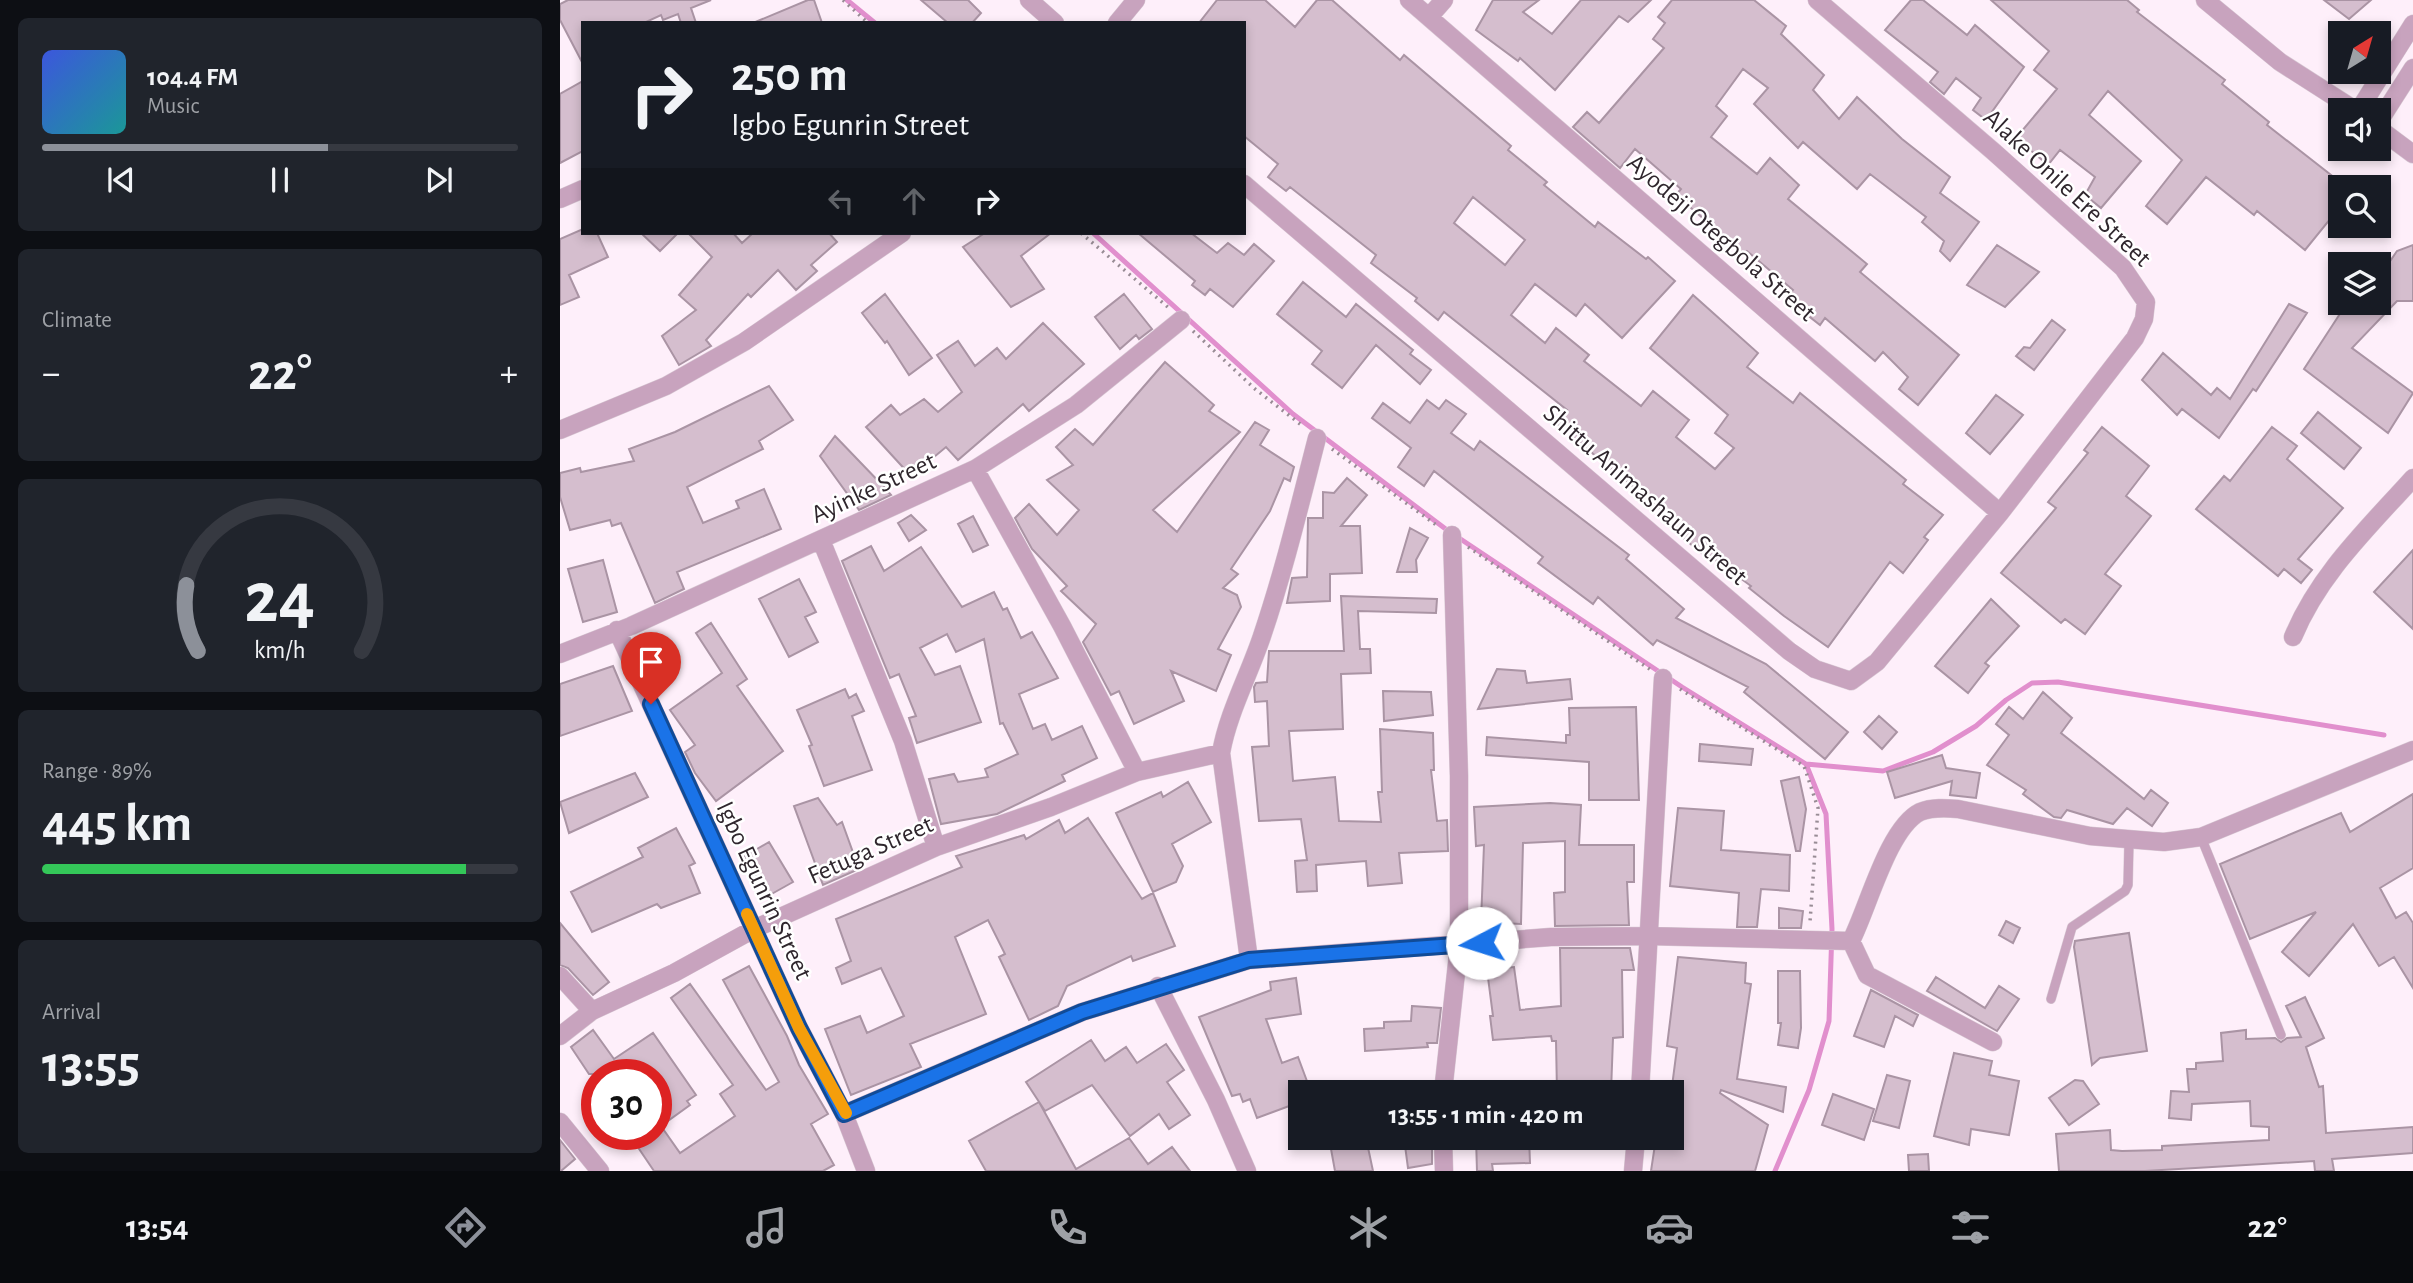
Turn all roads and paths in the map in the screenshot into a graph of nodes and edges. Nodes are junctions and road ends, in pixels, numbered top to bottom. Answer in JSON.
{"nodes":[{"id":1,"x":843,"y":0,"type":"edge"},
{"id":2,"x":1029,"y":0,"type":"edge"},
{"id":3,"x":1136,"y":0,"type":"edge"},
{"id":4,"x":1409,"y":0,"type":"edge"},
{"id":5,"x":1444,"y":0,"type":"edge"},
{"id":6,"x":1817,"y":0,"type":"edge"},
{"id":7,"x":2205,"y":0,"type":"edge"},
{"id":8,"x":1429,"y":17,"type":"junction"},
{"id":9,"x":866,"y":21,"type":"edge"},
{"id":10,"x":1053,"y":21,"type":"edge"},
{"id":11,"x":1119,"y":21,"type":"edge"},
{"id":12,"x":2413,"y":24,"type":"edge"},
{"id":13,"x":2413,"y":68,"type":"edge"},
{"id":14,"x":2338,"y":98,"type":"edge"},
{"id":15,"x":2365,"y":98,"type":"edge"},
{"id":16,"x":2391,"y":102,"type":"edge"},
{"id":17,"x":2391,"y":138,"type":"edge"},
{"id":18,"x":2413,"y":154,"type":"edge"},
{"id":19,"x":1246,"y":186,"type":"edge"},
{"id":20,"x":581,"y":190,"type":"edge"},
{"id":21,"x":560,"y":199,"type":"edge"},
{"id":22,"x":899,"y":235,"type":"edge"},
{"id":23,"x":1084,"y":235,"type":"edge"},
{"id":24,"x":1181,"y":320,"type":"junction"},
{"id":25,"x":560,"y":430,"type":"edge"},
{"id":26,"x":1317,"y":438,"type":"junction"},
{"id":27,"x":975,"y":469,"type":"junction"},
{"id":28,"x":2413,"y":478,"type":"edge"},
{"id":29,"x":2000,"y":513,"type":"junction"},
{"id":30,"x":1452,"y":535,"type":"junction"},
{"id":31,"x":821,"y":540,"type":"junction"},
{"id":32,"x":617,"y":631,"type":"junction"},
{"id":33,"x":2292,"y":637,"type":"dead end"},
{"id":34,"x":560,"y":654,"type":"edge"},
{"id":35,"x":1663,"y":678,"type":"junction"},
{"id":36,"x":2413,"y":750,"type":"edge"},
{"id":37,"x":1221,"y":753,"type":"junction"},
{"id":38,"x":1137,"y":772,"type":"junction"},
{"id":39,"x":2201,"y":837,"type":"junction"},
{"id":40,"x":2129,"y":841,"type":"junction"},
{"id":41,"x":936,"y":847,"type":"junction"},
{"id":42,"x":754,"y":929,"type":"junction"},
{"id":43,"x":1648,"y":936,"type":"junction"},
{"id":44,"x":1843,"y":941,"type":"junction"},
{"id":45,"x":1810,"y":942,"type":"junction"},
{"id":46,"x":1459,"y":945,"type":"junction"},
{"id":47,"x":1249,"y":960,"type":"junction"},
{"id":48,"x":560,"y":976,"type":"edge"},
{"id":49,"x":1158,"y":986,"type":"junction"},
{"id":50,"x":2051,"y":999,"type":"dead end"},
{"id":51,"x":592,"y":1011,"type":"junction"},
{"id":52,"x":2281,"y":1035,"type":"dead end"},
{"id":53,"x":560,"y":1036,"type":"edge"},
{"id":54,"x":1993,"y":1042,"type":"dead end"},
{"id":55,"x":1444,"y":1080,"type":"edge"},
{"id":56,"x":1641,"y":1080,"type":"edge"},
{"id":57,"x":844,"y":1114,"type":"junction"},
{"id":58,"x":560,"y":1122,"type":"edge"},
{"id":59,"x":1443,"y":1150,"type":"edge"},
{"id":60,"x":1635,"y":1150,"type":"edge"},
{"id":61,"x":600,"y":1171,"type":"edge"},
{"id":62,"x":866,"y":1171,"type":"edge"},
{"id":63,"x":1247,"y":1171,"type":"edge"},
{"id":64,"x":1444,"y":1171,"type":"edge"},
{"id":65,"x":1633,"y":1171,"type":"edge"}],
"edges":[{"from":1,"to":9,"type":"path"},
{"from":2,"to":10,"type":"street"},
{"from":3,"to":11,"type":"street"},
{"from":4,"to":8,"type":"street","name":"Ayodeji Otegbola Street"},
{"from":5,"to":8,"type":"street"},
{"from":6,"to":29,"type":"street","name":"Alake Onile Ere Street"},
{"from":7,"to":14,"type":"street"},
{"from":8,"to":29,"type":"street","name":"Ayodeji Otegbola Street"},
{"from":12,"to":15,"type":"street"},
{"from":13,"to":16,"type":"street"},
{"from":17,"to":18,"type":"street"},
{"from":19,"to":29,"type":"street","name":"Shittu Animashaun Street"},
{"from":20,"to":21,"type":"street"},
{"from":22,"to":25,"type":"street"},
{"from":23,"to":24,"type":"path"},
{"from":24,"to":26,"type":"path"},
{"from":24,"to":27,"type":"street","name":"Ayinke Street"},
{"from":26,"to":30,"type":"path"},
{"from":26,"to":37,"type":"street"},
{"from":27,"to":31,"type":"street","name":"Ayinke Street"},
{"from":27,"to":38,"type":"street"},
{"from":28,"to":33,"type":"street"},
{"from":30,"to":35,"type":"path"},
{"from":30,"to":46,"type":"street"},
{"from":31,"to":32,"type":"street","name":"Ayinke Street"},
{"from":31,"to":41,"type":"street"},
{"from":32,"to":34,"type":"street","name":"Ayinke Street"},
{"from":32,"to":42,"type":"street","name":"Igbo Egunrin Street"},
{"from":35,"to":43,"type":"street"},
{"from":35,"to":45,"type":"path"},
{"from":36,"to":39,"type":"street"},
{"from":37,"to":38,"type":"street","name":"Fetuga Street"},
{"from":37,"to":47,"type":"street"},
{"from":38,"to":41,"type":"street","name":"Fetuga Street"},
{"from":39,"to":40,"type":"street"},
{"from":39,"to":52,"type":"lane"},
{"from":40,"to":44,"type":"street"},
{"from":40,"to":50,"type":"lane"},
{"from":41,"to":42,"type":"street","name":"Fetuga Street"},
{"from":42,"to":51,"type":"street","name":"Fetuga Street"},
{"from":42,"to":57,"type":"street","name":"Igbo Egunrin Street"},
{"from":43,"to":45,"type":"street"},
{"from":43,"to":46,"type":"street"},
{"from":43,"to":56,"type":"street"},
{"from":44,"to":45,"type":"street"},
{"from":44,"to":54,"type":"street"},
{"from":46,"to":47,"type":"street"},
{"from":46,"to":55,"type":"street"},
{"from":47,"to":49,"type":"street"},
{"from":48,"to":51,"type":"street"},
{"from":49,"to":57,"type":"street"},
{"from":49,"to":63,"type":"street"},
{"from":51,"to":53,"type":"street","name":"Fetuga Street"},
{"from":57,"to":62,"type":"street","name":"Igbo Egunrin Street"},
{"from":58,"to":61,"type":"street"},
{"from":59,"to":64,"type":"street"},
{"from":60,"to":65,"type":"street"}]}
